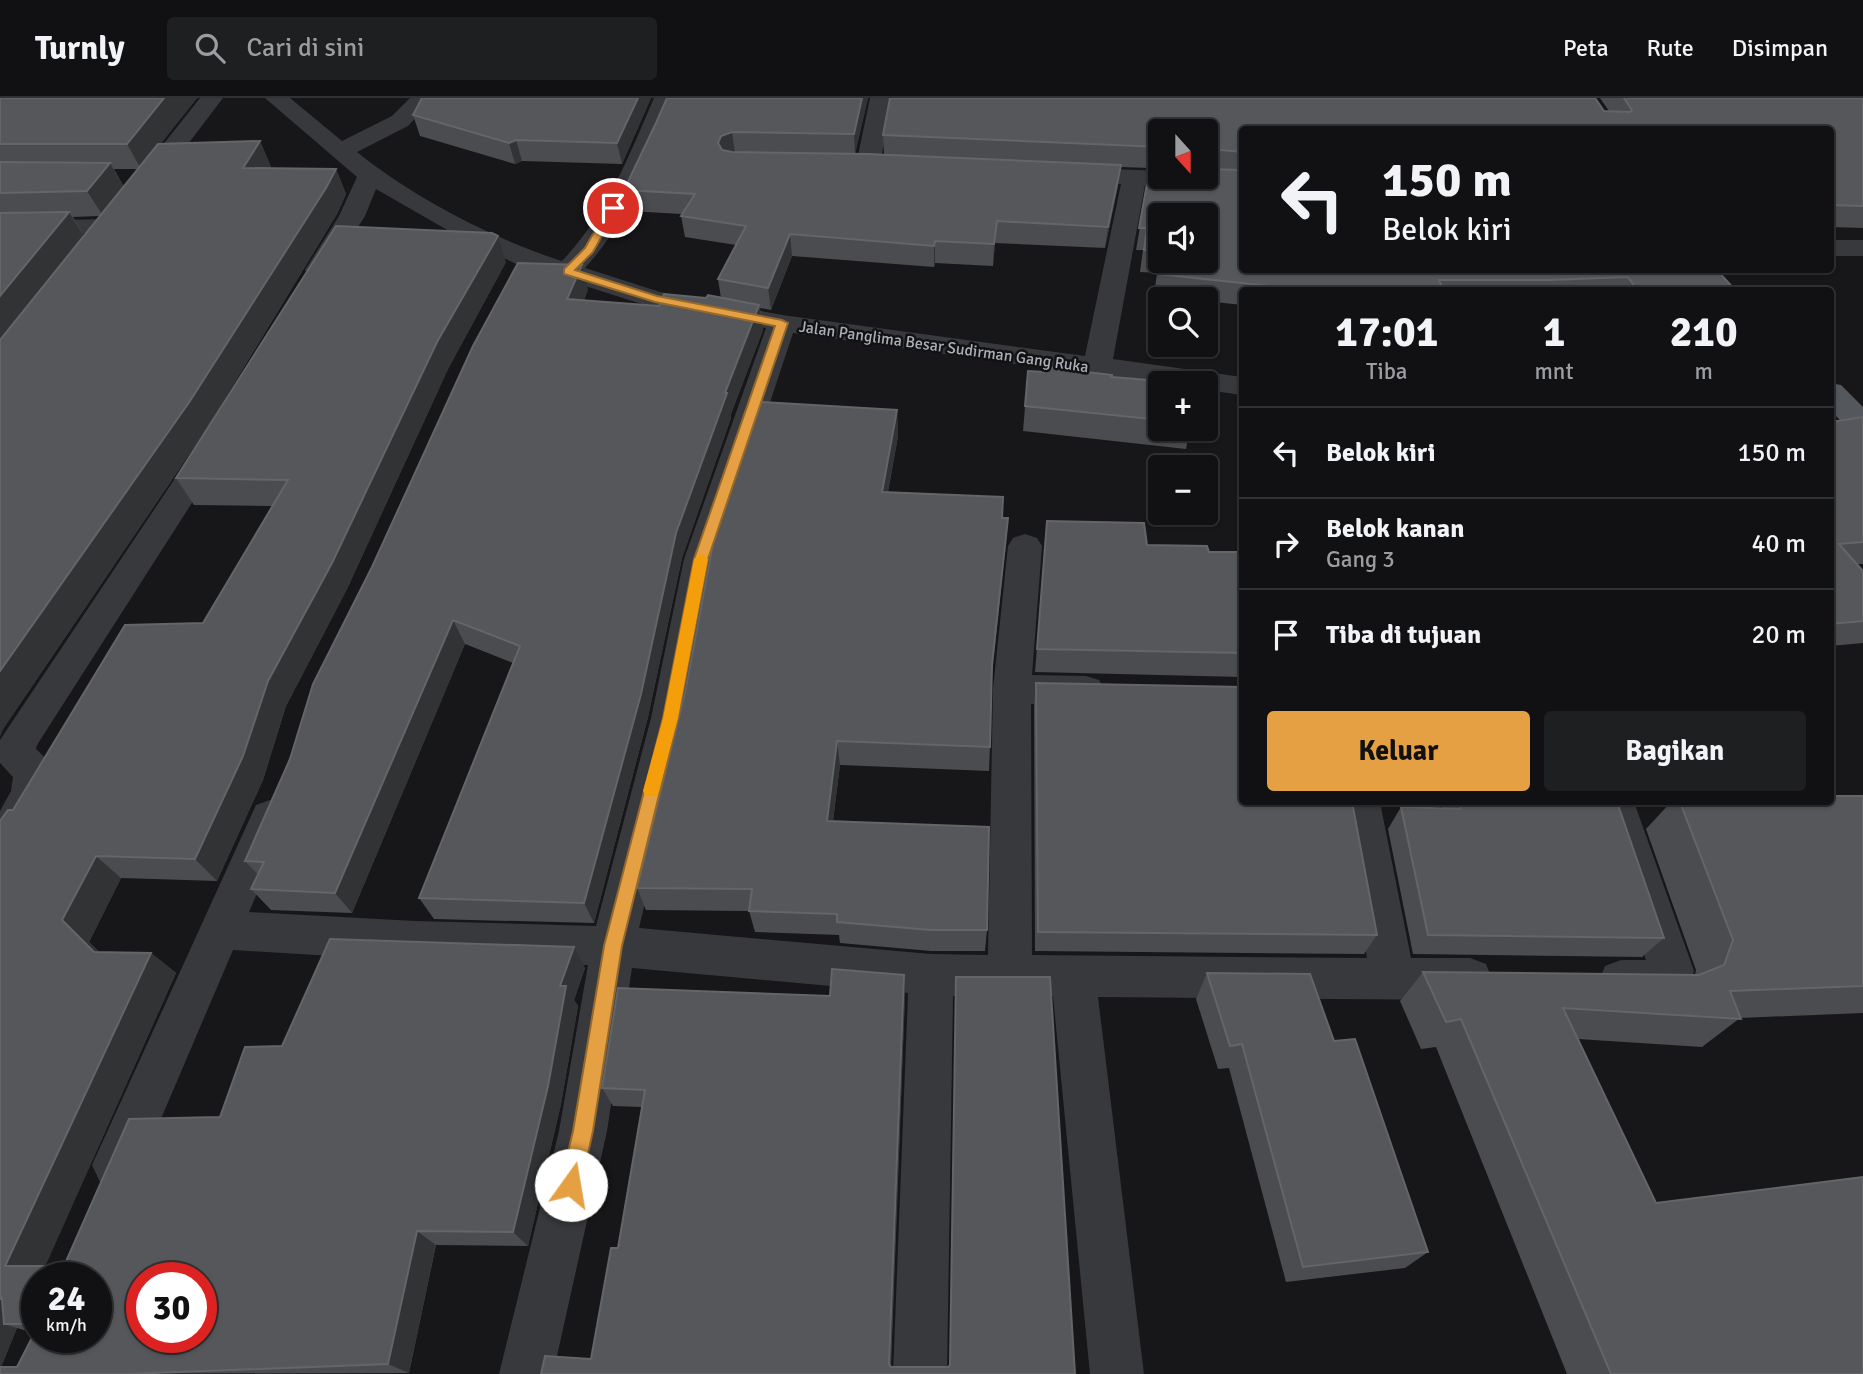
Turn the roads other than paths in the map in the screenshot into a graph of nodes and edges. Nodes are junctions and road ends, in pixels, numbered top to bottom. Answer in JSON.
{"nodes":[{"id":1,"x":212,"y":98,"type":"edge"},
{"id":2,"x":276,"y":98,"type":"edge"},
{"id":3,"x":423,"y":98,"type":"edge"},
{"id":4,"x":665,"y":98,"type":"edge"},
{"id":5,"x":881,"y":98,"type":"edge"},
{"id":6,"x":340,"y":150,"type":"junction"},
{"id":7,"x":841,"y":165,"type":"edge"},
{"id":8,"x":868,"y":165,"type":"junction"},
{"id":9,"x":895,"y":167,"type":"edge"},
{"id":10,"x":1041,"y":173,"type":"edge"},
{"id":11,"x":370,"y":175,"type":"junction"},
{"id":12,"x":1134,"y":177,"type":"junction"},
{"id":13,"x":122,"y":178,"type":"dead end"},
{"id":14,"x":149,"y":179,"type":"junction"},
{"id":15,"x":1239,"y":182,"type":"edge"},
{"id":16,"x":110,"y":228,"type":"junction"},
{"id":17,"x":0,"y":229,"type":"edge"},
{"id":18,"x":1834,"y":248,"type":"edge"},
{"id":19,"x":1863,"y":248,"type":"edge"},
{"id":20,"x":93,"y":249,"type":"edge"},
{"id":21,"x":525,"y":258,"type":"junction"},
{"id":22,"x":568,"y":271,"type":"junction"},
{"id":23,"x":508,"y":288,"type":"edge"},
{"id":24,"x":305,"y":290,"type":"edge"},
{"id":25,"x":782,"y":323,"type":"junction"},
{"id":26,"x":1097,"y":367,"type":"junction"},
{"id":27,"x":1239,"y":386,"type":"edge"},
{"id":28,"x":229,"y":420,"type":"edge"},
{"id":29,"x":1025,"y":547,"type":"dead end"},
{"id":30,"x":1012,"y":689,"type":"junction"},
{"id":31,"x":1120,"y":691,"type":"edge"},
{"id":32,"x":280,"y":794,"type":"edge"},
{"id":33,"x":1361,"y":805,"type":"edge"},
{"id":34,"x":1615,"y":805,"type":"edge"},
{"id":35,"x":0,"y":848,"type":"edge"},
{"id":36,"x":220,"y":930,"type":"junction"},
{"id":37,"x":613,"y":946,"type":"junction"},
{"id":38,"x":1073,"y":974,"type":"junction"},
{"id":39,"x":931,"y":975,"type":"junction"},
{"id":40,"x":1010,"y":975,"type":"junction"},
{"id":41,"x":1393,"y":978,"type":"junction"},
{"id":42,"x":1514,"y":979,"type":"edge"},
{"id":43,"x":1582,"y":980,"type":"edge"},
{"id":44,"x":101,"y":1203,"type":"edge"},
{"id":45,"x":526,"y":1374,"type":"edge"},
{"id":46,"x":919,"y":1374,"type":"edge"},
{"id":47,"x":1117,"y":1374,"type":"edge"}],
"edges":[{"from":1,"to":14,"type":"street"},
{"from":2,"to":6,"type":"street","name":"Jalan Panglima Besar Sudirman Gang Ruka"},
{"from":3,"to":6,"type":"street"},
{"from":4,"to":22,"type":"street"},
{"from":5,"to":8,"type":"street"},
{"from":6,"to":11,"type":"street","name":"Jalan Panglima Besar Sudirman Gang Ruka"},
{"from":7,"to":8,"type":"street"},
{"from":8,"to":9,"type":"street"},
{"from":10,"to":12,"type":"street"},
{"from":11,"to":21,"type":"street","name":"Jalan Panglima Besar Sudirman Gang Ruka"},
{"from":11,"to":24,"type":"street"},
{"from":12,"to":15,"type":"street"},
{"from":12,"to":26,"type":"street"},
{"from":13,"to":14,"type":"street"},
{"from":14,"to":16,"type":"street"},
{"from":16,"to":17,"type":"street"},
{"from":16,"to":20,"type":"street"},
{"from":18,"to":19,"type":"street"},
{"from":21,"to":22,"type":"street","name":"Jalan Panglima Besar Sudirman Gang Ruka"},
{"from":21,"to":23,"type":"street"},
{"from":22,"to":25,"type":"street","name":"Jalan Panglima Besar Sudirman Gang Ruka"},
{"from":25,"to":26,"type":"street","name":"Jalan Panglima Besar Sudirman Gang Ruka"},
{"from":25,"to":37,"type":"street"},
{"from":26,"to":27,"type":"street","name":"Jalan Panglima Besar Sudirman Gang Ruka"},
{"from":28,"to":35,"type":"street"},
{"from":29,"to":30,"type":"street"},
{"from":30,"to":31,"type":"street"},
{"from":30,"to":40,"type":"street"},
{"from":32,"to":36,"type":"street"},
{"from":33,"to":41,"type":"street"},
{"from":34,"to":43,"type":"street"},
{"from":36,"to":37,"type":"street"},
{"from":36,"to":44,"type":"street"},
{"from":37,"to":39,"type":"street"},
{"from":37,"to":45,"type":"street"},
{"from":38,"to":40,"type":"street"},
{"from":38,"to":41,"type":"street"},
{"from":38,"to":47,"type":"street"},
{"from":39,"to":40,"type":"street"},
{"from":39,"to":46,"type":"street"},
{"from":41,"to":42,"type":"street"}]}
